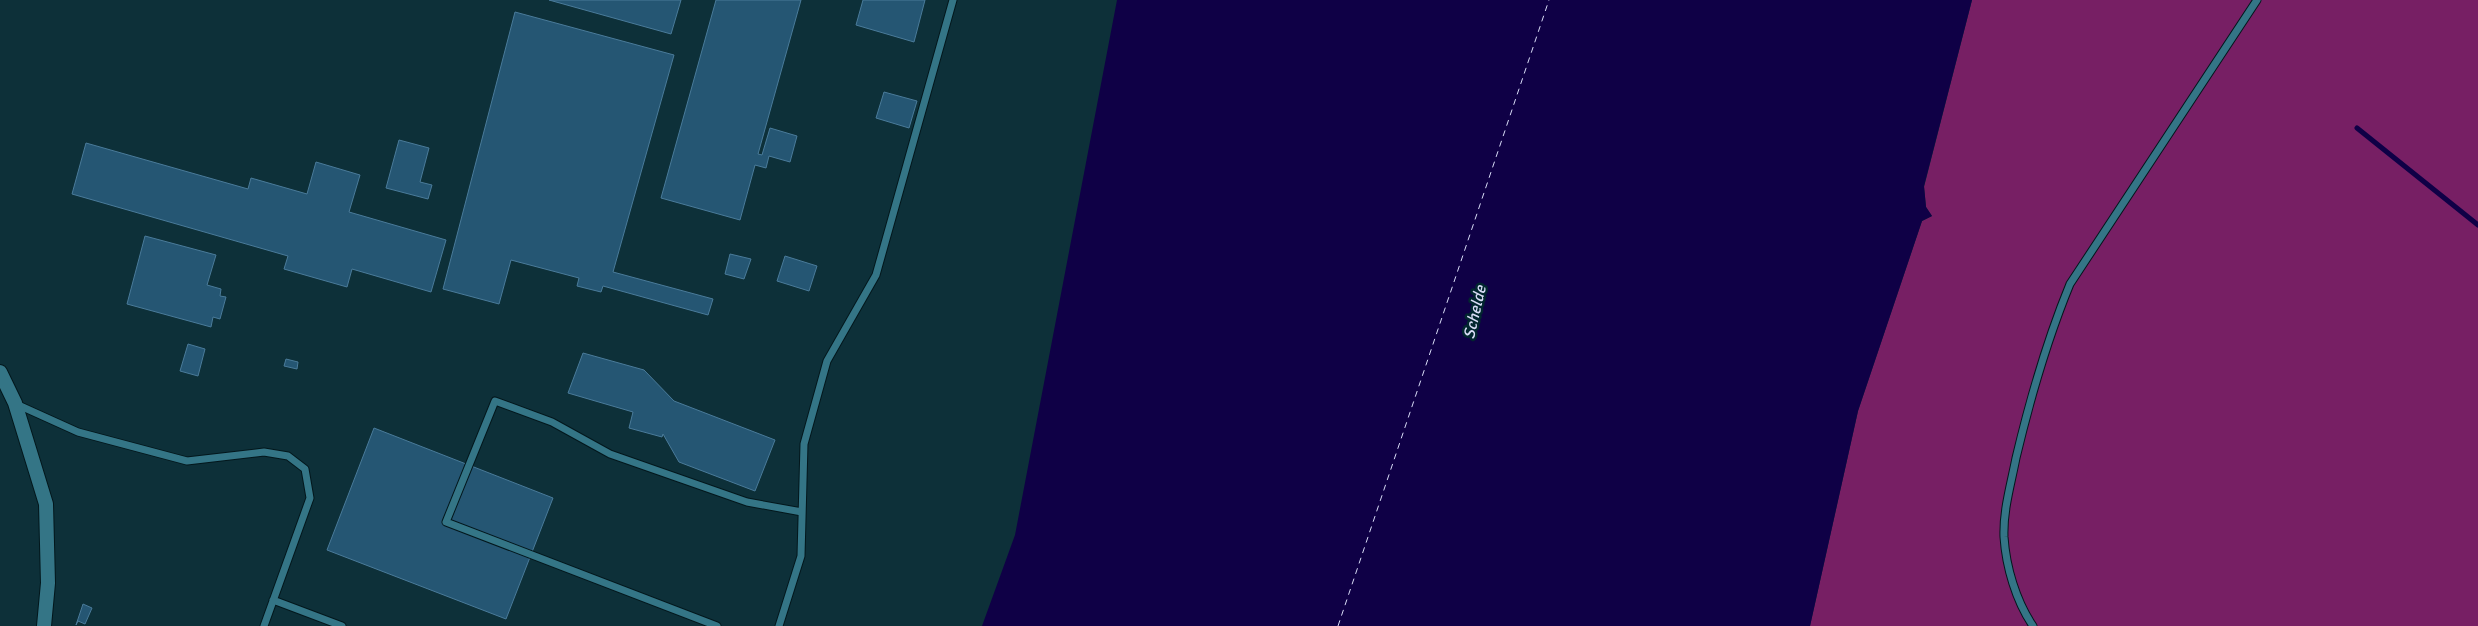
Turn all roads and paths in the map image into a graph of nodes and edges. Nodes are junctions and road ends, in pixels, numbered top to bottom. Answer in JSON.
{"nodes":[{"id":1,"x":953,"y":0,"type":"edge"},
{"id":2,"x":2257,"y":0,"type":"edge"},
{"id":3,"x":0,"y":372,"type":"edge"},
{"id":4,"x":15,"y":403,"type":"junction"},
{"id":5,"x":802,"y":512,"type":"junction"},
{"id":6,"x":273,"y":600,"type":"junction"},
{"id":7,"x":44,"y":626,"type":"edge"},
{"id":8,"x":264,"y":626,"type":"edge"},
{"id":9,"x":342,"y":626,"type":"edge"},
{"id":10,"x":717,"y":626,"type":"edge"},
{"id":11,"x":779,"y":626,"type":"edge"},
{"id":12,"x":2033,"y":626,"type":"edge"}],
"edges":[{"from":1,"to":5,"type":"lane"},
{"from":2,"to":12,"type":"lane"},
{"from":3,"to":4,"type":"street"},
{"from":4,"to":6,"type":"lane"},
{"from":4,"to":7,"type":"street"},
{"from":5,"to":10,"type":"lane"},
{"from":5,"to":11,"type":"lane"},
{"from":6,"to":8,"type":"lane"},
{"from":6,"to":9,"type":"lane"}]}
